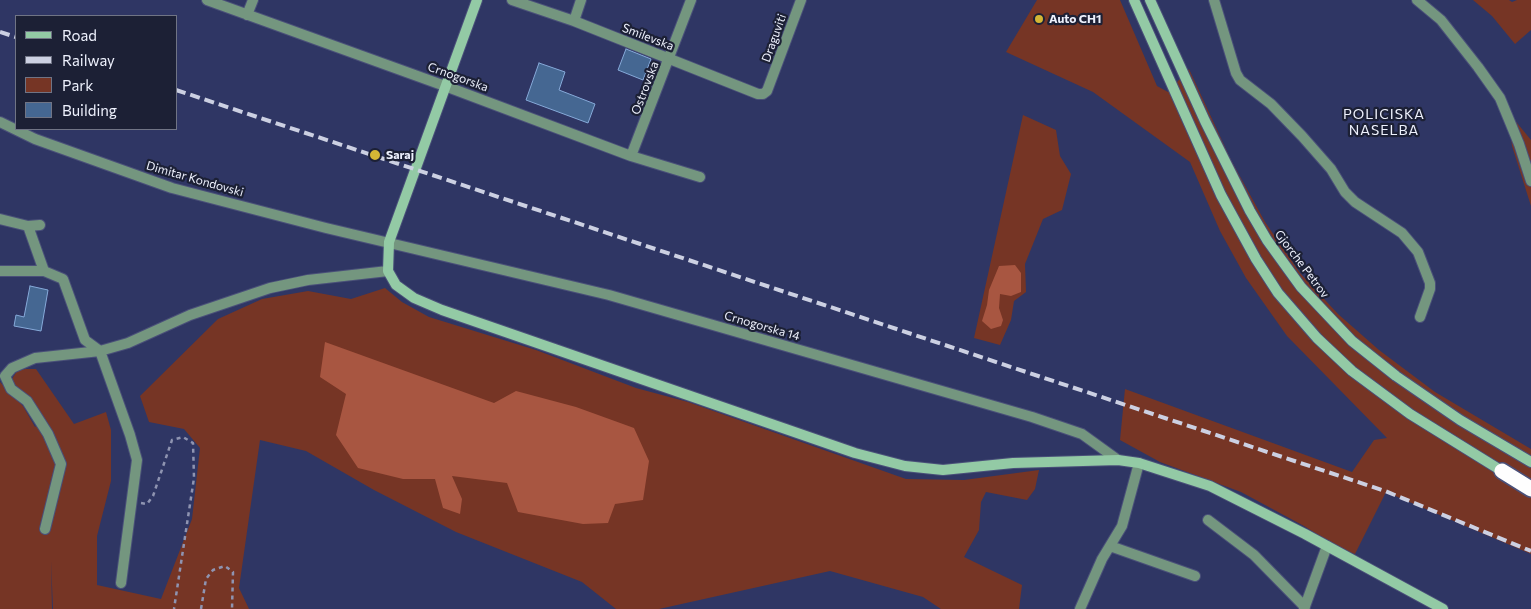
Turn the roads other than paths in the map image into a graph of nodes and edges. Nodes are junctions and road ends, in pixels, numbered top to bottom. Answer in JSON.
{"nodes":[{"id":1,"x":207,"y":0,"type":"edge"},
{"id":2,"x":252,"y":0,"type":"edge"},
{"id":3,"x":477,"y":0,"type":"edge"},
{"id":4,"x":512,"y":0,"type":"edge"},
{"id":5,"x":581,"y":0,"type":"edge"},
{"id":6,"x":691,"y":0,"type":"edge"},
{"id":7,"x":801,"y":0,"type":"edge"},
{"id":8,"x":1134,"y":0,"type":"edge"},
{"id":9,"x":1150,"y":0,"type":"edge"},
{"id":10,"x":1214,"y":0,"type":"edge"},
{"id":11,"x":1418,"y":0,"type":"edge"},
{"id":12,"x":247,"y":15,"type":"junction"},
{"id":13,"x":574,"y":21,"type":"junction"},
{"id":14,"x":670,"y":59,"type":"junction"},
{"id":15,"x":770,"y":85,"type":"joint"},
{"id":16,"x":445,"y":86,"type":"junction"},
{"id":17,"x":0,"y":122,"type":"edge"},
{"id":18,"x":15,"y":129,"type":"edge"},
{"id":19,"x":16,"y":130,"type":"edge"},
{"id":20,"x":631,"y":156,"type":"junction"},
{"id":21,"x":700,"y":177,"type":"dead end"},
{"id":22,"x":1531,"y":181,"type":"edge"},
{"id":23,"x":0,"y":219,"type":"edge"},
{"id":24,"x":40,"y":225,"type":"dead end"},
{"id":25,"x":28,"y":226,"type":"junction"},
{"id":26,"x":389,"y":242,"type":"junction"},
{"id":27,"x":44,"y":270,"type":"junction"},
{"id":28,"x":0,"y":271,"type":"edge"},
{"id":29,"x":388,"y":271,"type":"junction"},
{"id":30,"x":1420,"y":317,"type":"dead end"},
{"id":31,"x":100,"y":351,"type":"junction"},
{"id":32,"x":1118,"y":460,"type":"junction"},
{"id":33,"x":1531,"y":462,"type":"edge"},
{"id":34,"x":1139,"y":463,"type":"junction"},
{"id":35,"x":1502,"y":471,"type":"junction"},
{"id":36,"x":1531,"y":485,"type":"edge"},
{"id":37,"x":1531,"y":489,"type":"edge"},
{"id":38,"x":1208,"y":520,"type":"dead end"},
{"id":39,"x":45,"y":529,"type":"dead end"},
{"id":40,"x":1110,"y":546,"type":"junction"},
{"id":41,"x":1326,"y":546,"type":"junction"},
{"id":42,"x":1194,"y":576,"type":"dead end"},
{"id":43,"x":121,"y":582,"type":"dead end"},
{"id":44,"x":1304,"y":608,"type":"edge"},
{"id":45,"x":1080,"y":609,"type":"edge"},
{"id":46,"x":1443,"y":609,"type":"edge"}],
"edges":[{"from":1,"to":12,"type":"street","name":"Crnogorska"},
{"from":2,"to":12,"type":"street"},
{"from":3,"to":16,"type":"main road"},
{"from":4,"to":13,"type":"street","name":"Smilevska"},
{"from":5,"to":13,"type":"street"},
{"from":6,"to":14,"type":"street","name":"Ostrovska"},
{"from":7,"to":15,"type":"street","name":"Draguviti"},
{"from":8,"to":35,"type":"main road"},
{"from":9,"to":33,"type":"main road","name":"Gjorche Petrov"},
{"from":10,"to":30,"type":"street"},
{"from":11,"to":22,"type":"street"},
{"from":12,"to":16,"type":"street","name":"Crnogorska"},
{"from":13,"to":14,"type":"street","name":"Smilevska"},
{"from":14,"to":15,"type":"street","name":"Smilevska"},
{"from":14,"to":20,"type":"street","name":"Ostrovska"},
{"from":16,"to":20,"type":"street","name":"Crnogorska"},
{"from":16,"to":26,"type":"main road"},
{"from":17,"to":18,"type":"street","name":"Dimitar Kondovski"},
{"from":19,"to":26,"type":"street","name":"Dimitar Kondovski"},
{"from":20,"to":21,"type":"street","name":"Crnogorska"},
{"from":23,"to":25,"type":"street"},
{"from":24,"to":25,"type":"street"},
{"from":25,"to":27,"type":"street"},
{"from":26,"to":29,"type":"main road"},
{"from":26,"to":32,"type":"street","name":"Crnogorska 14"},
{"from":27,"to":28,"type":"street"},
{"from":27,"to":31,"type":"street"},
{"from":29,"to":31,"type":"street"},
{"from":29,"to":32,"type":"main road"},
{"from":31,"to":39,"type":"street"},
{"from":31,"to":43,"type":"street"},
{"from":32,"to":34,"type":"main road"},
{"from":34,"to":40,"type":"street"},
{"from":34,"to":41,"type":"main road"},
{"from":35,"to":36,"type":"highway"},
{"from":35,"to":37,"type":"highway"},
{"from":38,"to":44,"type":"street"},
{"from":40,"to":42,"type":"street"},
{"from":40,"to":45,"type":"street"},
{"from":41,"to":44,"type":"street"},
{"from":41,"to":46,"type":"main road"}]}
